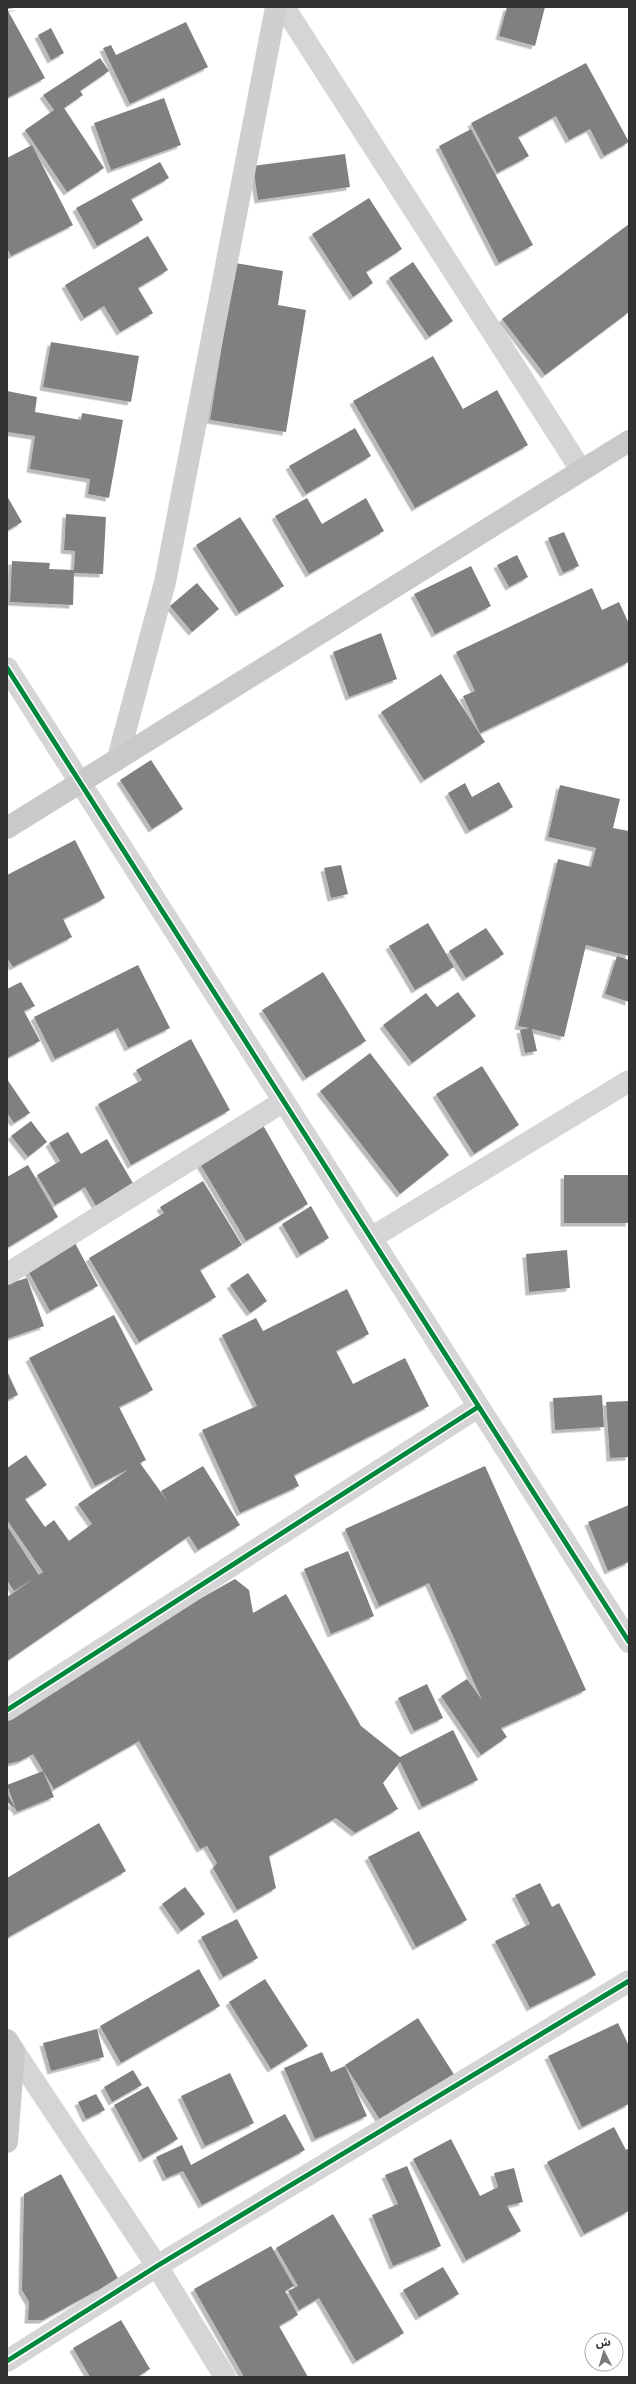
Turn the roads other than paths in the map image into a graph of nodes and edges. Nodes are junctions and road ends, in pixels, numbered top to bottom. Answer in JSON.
{"nodes":[{"id":1,"x":276,"y":7,"type":"edge"},
{"id":2,"x":284,"y":7,"type":"edge"},
{"id":3,"x":629,"y":441,"type":"edge"},
{"id":4,"x":581,"y":470,"type":"junction"},
{"id":5,"x":7,"y":668,"type":"edge"},
{"id":6,"x":118,"y":758,"type":"junction"},
{"id":7,"x":80,"y":783,"type":"junction"},
{"id":8,"x":7,"y":828,"type":"edge"},
{"id":9,"x":629,"y":1081,"type":"edge"},
{"id":10,"x":284,"y":1101,"type":"junction"},
{"id":11,"x":371,"y":1238,"type":"junction"},
{"id":12,"x":7,"y":1274,"type":"edge"},
{"id":13,"x":478,"y":1407,"type":"junction"},
{"id":14,"x":629,"y":1642,"type":"edge"},
{"id":15,"x":7,"y":1710,"type":"edge"},
{"id":16,"x":629,"y":1981,"type":"edge"},
{"id":17,"x":10,"y":2045,"type":"edge"},
{"id":18,"x":7,"y":2142,"type":"edge"},
{"id":19,"x":157,"y":2266,"type":"junction"},
{"id":20,"x":7,"y":2362,"type":"edge"},
{"id":21,"x":225,"y":2377,"type":"edge"}],
"edges":[{"from":1,"to":6,"type":"main road"},
{"from":2,"to":4,"type":"street"},
{"from":3,"to":4,"type":"main road"},
{"from":4,"to":6,"type":"main road"},
{"from":5,"to":7,"type":"street"},
{"from":6,"to":7,"type":"main road"},
{"from":7,"to":8,"type":"main road"},
{"from":7,"to":10,"type":"street"},
{"from":9,"to":11,"type":"street"},
{"from":10,"to":11,"type":"street"},
{"from":10,"to":12,"type":"street"},
{"from":11,"to":13,"type":"street"},
{"from":13,"to":14,"type":"street"},
{"from":13,"to":15,"type":"street"},
{"from":16,"to":19,"type":"street"},
{"from":17,"to":18,"type":"main road"},
{"from":17,"to":19,"type":"street"},
{"from":19,"to":20,"type":"street"},
{"from":19,"to":21,"type":"street"}]}
